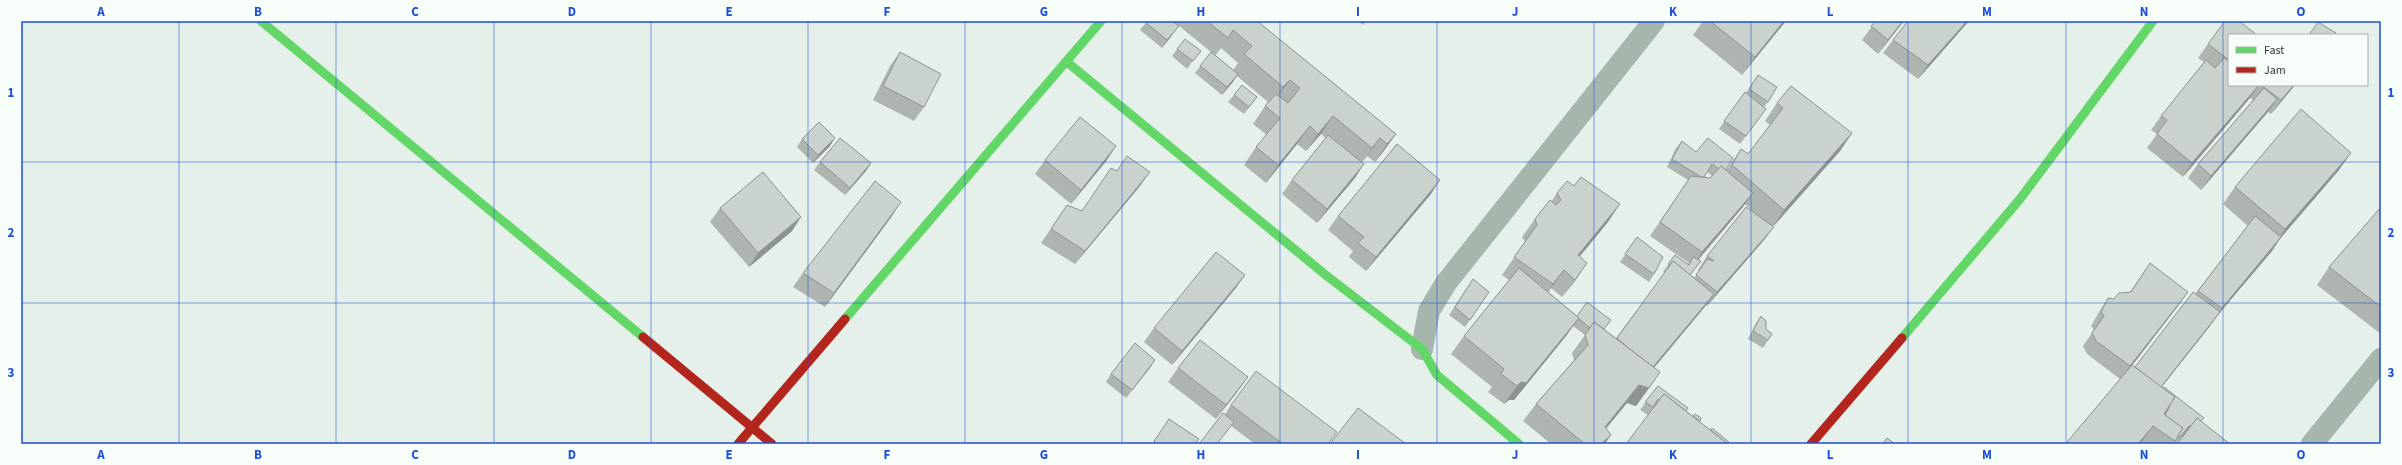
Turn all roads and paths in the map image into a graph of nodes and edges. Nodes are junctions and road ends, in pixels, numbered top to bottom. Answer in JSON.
{"nodes":[{"id":1,"x":261,"y":21,"type":"edge"},
{"id":2,"x":1101,"y":21,"type":"edge"},
{"id":3,"x":1654,"y":21,"type":"edge"},
{"id":4,"x":2153,"y":21,"type":"edge"},
{"id":5,"x":1067,"y":62,"type":"junction"},
{"id":6,"x":1422,"y":349,"type":"junction"},
{"id":7,"x":2381,"y":360,"type":"edge"},
{"id":8,"x":751,"y":428,"type":"junction"},
{"id":9,"x":738,"y":444,"type":"edge"},
{"id":10,"x":772,"y":444,"type":"edge"},
{"id":11,"x":1520,"y":444,"type":"edge"},
{"id":12,"x":1811,"y":444,"type":"edge"},
{"id":13,"x":2312,"y":444,"type":"edge"}],
"edges":[{"from":1,"to":8,"type":"street"},
{"from":2,"to":5,"type":"street"},
{"from":3,"to":6,"type":"street"},
{"from":4,"to":12,"type":"street"},
{"from":5,"to":6,"type":"street"},
{"from":5,"to":8,"type":"street"},
{"from":6,"to":11,"type":"street"},
{"from":7,"to":13,"type":"street"},
{"from":8,"to":9,"type":"street"},
{"from":8,"to":10,"type":"street"}]}
